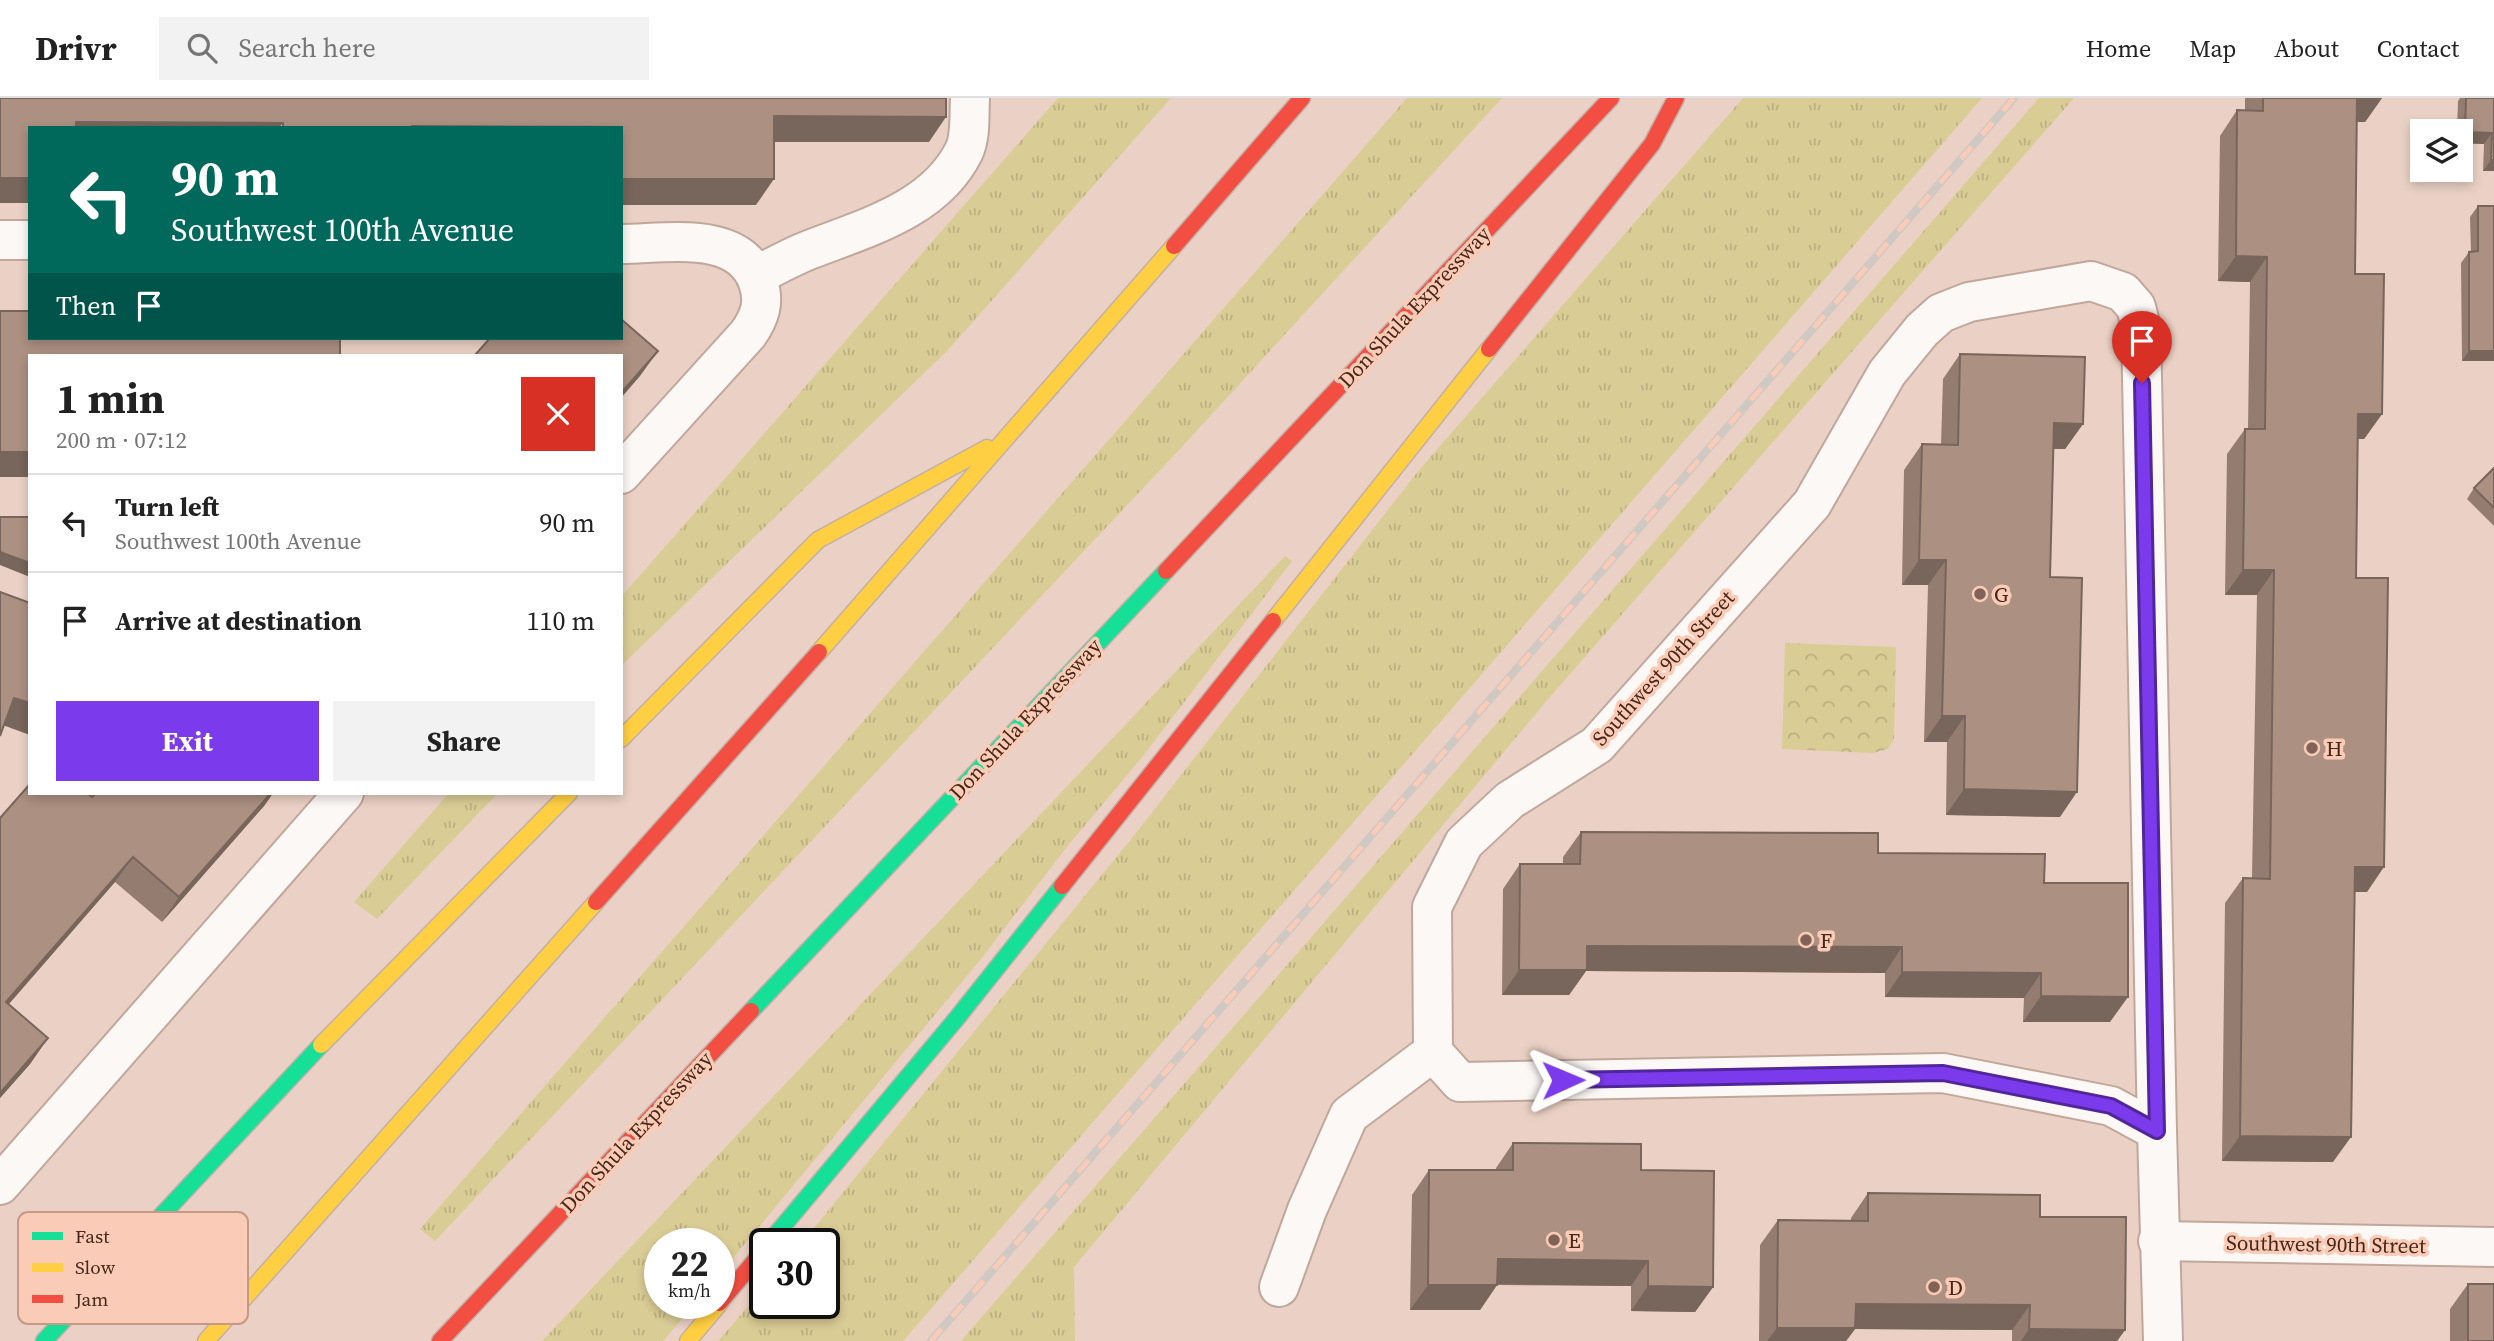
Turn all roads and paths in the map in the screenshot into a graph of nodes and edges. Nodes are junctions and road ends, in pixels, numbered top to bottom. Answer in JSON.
{"nodes":[{"id":1,"x":970,"y":98,"type":"edge"},
{"id":2,"x":1302,"y":98,"type":"edge"},
{"id":3,"x":1611,"y":98,"type":"edge"},
{"id":4,"x":1676,"y":98,"type":"edge"},
{"id":5,"x":0,"y":240,"type":"edge"},
{"id":6,"x":28,"y":240,"type":"edge"},
{"id":7,"x":623,"y":243,"type":"edge"},
{"id":8,"x":756,"y":276,"type":"junction"},
{"id":9,"x":1010,"y":435,"type":"junction"},
{"id":10,"x":623,"y":472,"type":"edge"},
{"id":11,"x":623,"y":737,"type":"edge"},
{"id":12,"x":342,"y":795,"type":"edge"},
{"id":13,"x":567,"y":795,"type":"edge"},
{"id":14,"x":1433,"y":1052,"type":"junction"},
{"id":15,"x":2157,"y":1131,"type":"junction"},
{"id":16,"x":0,"y":1185,"type":"edge"},
{"id":17,"x":165,"y":1212,"type":"edge"},
{"id":18,"x":781,"y":1228,"type":"edge"},
{"id":19,"x":2158,"y":1241,"type":"junction"},
{"id":20,"x":2494,"y":1247,"type":"edge"},
{"id":21,"x":749,"y":1268,"type":"edge"},
{"id":22,"x":735,"y":1284,"type":"edge"},
{"id":23,"x":1279,"y":1287,"type":"dead end"},
{"id":24,"x":248,"y":1294,"type":"edge"},
{"id":25,"x":706,"y":1319,"type":"edge"},
{"id":26,"x":60,"y":1324,"type":"edge"},
{"id":27,"x":221,"y":1324,"type":"edge"},
{"id":28,"x":44,"y":1341,"type":"edge"},
{"id":29,"x":206,"y":1341,"type":"edge"},
{"id":30,"x":440,"y":1341,"type":"edge"},
{"id":31,"x":688,"y":1341,"type":"edge"},
{"id":32,"x":2163,"y":1341,"type":"edge"}],
"edges":[{"from":1,"to":8,"type":"street"},
{"from":2,"to":9,"type":"highway"},
{"from":3,"to":30,"type":"highway","name":"Don Shula Expressway"},
{"from":4,"to":18,"type":"highway"},
{"from":5,"to":6,"type":"street"},
{"from":7,"to":8,"type":"street"},
{"from":8,"to":10,"type":"street"},
{"from":9,"to":11,"type":"highway"},
{"from":9,"to":24,"type":"highway"},
{"from":12,"to":16,"type":"street"},
{"from":13,"to":17,"type":"highway"},
{"from":14,"to":15,"type":"street"},
{"from":14,"to":15,"type":"street","name":"Southwest 90th Street"},
{"from":14,"to":23,"type":"street"},
{"from":15,"to":19,"type":"street"},
{"from":19,"to":20,"type":"street","name":"Southwest 90th Street"},
{"from":19,"to":32,"type":"street"},
{"from":21,"to":22,"type":"highway"},
{"from":25,"to":31,"type":"highway"},
{"from":26,"to":28,"type":"highway"},
{"from":27,"to":29,"type":"highway"}]}
